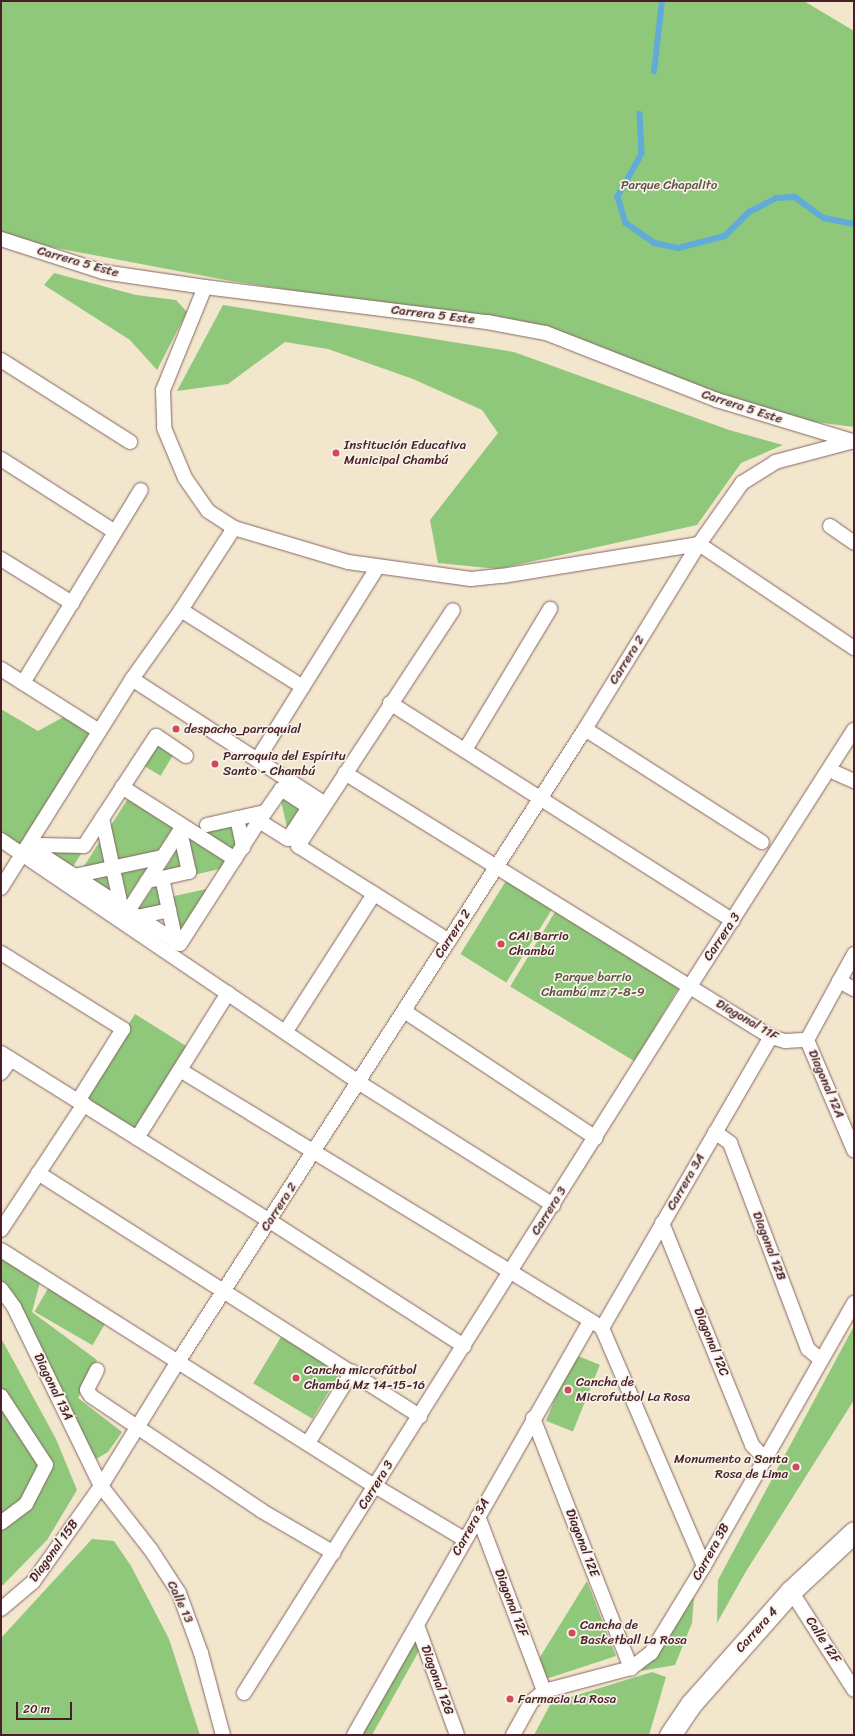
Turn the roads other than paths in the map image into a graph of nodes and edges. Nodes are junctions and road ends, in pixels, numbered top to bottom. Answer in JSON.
{"nodes":[{"id":1,"x":1,"y":238,"type":"edge"},
{"id":2,"x":205,"y":288,"type":"junction"},
{"id":3,"x":1,"y":360,"type":"edge"},
{"id":4,"x":853,"y":441,"type":"edge"},
{"id":5,"x":130,"y":442,"type":"dead end"},
{"id":6,"x":1,"y":458,"type":"edge"},
{"id":7,"x":141,"y":490,"type":"dead end"},
{"id":8,"x":830,"y":526,"type":"dead end"},
{"id":9,"x":234,"y":528,"type":"junction"},
{"id":10,"x":115,"y":532,"type":"junction"},
{"id":11,"x":854,"y":543,"type":"edge"},
{"id":12,"x":699,"y":544,"type":"junction"},
{"id":13,"x":1,"y":559,"type":"edge"},
{"id":14,"x":377,"y":568,"type":"junction"},
{"id":15,"x":72,"y":604,"type":"junction"},
{"id":16,"x":550,"y":609,"type":"dead end"},
{"id":17,"x":181,"y":610,"type":"junction"},
{"id":18,"x":453,"y":610,"type":"dead end"},
{"id":19,"x":854,"y":648,"type":"edge"},
{"id":20,"x":1,"y":669,"type":"edge"},
{"id":21,"x":132,"y":679,"type":"junction"},
{"id":22,"x":23,"y":683,"type":"junction"},
{"id":23,"x":303,"y":687,"type":"junction"},
{"id":24,"x":390,"y":703,"type":"junction"},
{"id":25,"x":585,"y":729,"type":"junction"},
{"id":26,"x":854,"y":730,"type":"edge"},
{"id":27,"x":99,"y":731,"type":"junction"},
{"id":28,"x":465,"y":750,"type":"junction"},
{"id":29,"x":186,"y":756,"type":"dead end"},
{"id":30,"x":257,"y":760,"type":"junction"},
{"id":31,"x":345,"y":773,"type":"junction"},
{"id":32,"x":836,"y":773,"type":"dead end"},
{"id":33,"x":854,"y":781,"type":"edge"},
{"id":34,"x":122,"y":787,"type":"junction"},
{"id":35,"x":541,"y":797,"type":"junction"},
{"id":36,"x":325,"y":804,"type":"junction"},
{"id":37,"x":102,"y":818,"type":"junction"},
{"id":38,"x":237,"y":818,"type":"junction"},
{"id":39,"x":207,"y":825,"type":"dead end"},
{"id":40,"x":181,"y":829,"type":"junction"},
{"id":41,"x":1,"y":840,"type":"edge"},
{"id":42,"x":762,"y":842,"type":"dead end"},
{"id":43,"x":243,"y":847,"type":"junction"},
{"id":44,"x":22,"y":852,"type":"junction"},
{"id":45,"x":164,"y":857,"type":"junction"},
{"id":46,"x":234,"y":860,"type":"junction"},
{"id":47,"x":496,"y":867,"type":"junction"},
{"id":48,"x":112,"y":868,"type":"junction"},
{"id":49,"x":74,"y":876,"type":"junction"},
{"id":50,"x":162,"y":878,"type":"junction"},
{"id":51,"x":147,"y":881,"type":"junction"},
{"id":52,"x":1,"y":888,"type":"edge"},
{"id":53,"x":374,"y":894,"type":"junction"},
{"id":54,"x":169,"y":910,"type":"junction"},
{"id":55,"x":128,"y":912,"type":"junction"},
{"id":56,"x":733,"y":921,"type":"junction"},
{"id":57,"x":449,"y":941,"type":"junction"},
{"id":58,"x":176,"y":942,"type":"junction"},
{"id":59,"x":1,"y":953,"type":"edge"},
{"id":60,"x":854,"y":954,"type":"edge"},
{"id":61,"x":839,"y":980,"type":"junction"},
{"id":62,"x":690,"y":986,"type":"junction"},
{"id":63,"x":854,"y":989,"type":"edge"},
{"id":64,"x":228,"y":994,"type":"junction"},
{"id":65,"x":404,"y":1011,"type":"junction"},
{"id":66,"x":286,"y":1031,"type":"junction"},
{"id":67,"x":771,"y":1037,"type":"junction"},
{"id":68,"x":807,"y":1040,"type":"junction"},
{"id":69,"x":6,"y":1056,"type":"edge"},
{"id":70,"x":180,"y":1070,"type":"junction"},
{"id":71,"x":1,"y":1073,"type":"edge"},
{"id":72,"x":358,"y":1082,"type":"junction"},
{"id":73,"x":81,"y":1103,"type":"junction"},
{"id":74,"x":715,"y":1132,"type":"junction"},
{"id":75,"x":137,"y":1138,"type":"junction"},
{"id":76,"x":596,"y":1138,"type":"junction"},
{"id":77,"x":854,"y":1150,"type":"edge"},
{"id":78,"x":314,"y":1152,"type":"junction"},
{"id":79,"x":38,"y":1173,"type":"junction"},
{"id":80,"x":553,"y":1205,"type":"junction"},
{"id":81,"x":270,"y":1221,"type":"junction"},
{"id":82,"x":662,"y":1223,"type":"junction"},
{"id":83,"x":1,"y":1230,"type":"edge"},
{"id":84,"x":1,"y":1250,"type":"edge"},
{"id":85,"x":511,"y":1271,"type":"junction"},
{"id":86,"x":1,"y":1289,"type":"edge"},
{"id":87,"x":225,"y":1291,"type":"junction"},
{"id":88,"x":854,"y":1303,"type":"edge"},
{"id":89,"x":596,"y":1324,"type":"junction"},
{"id":90,"x":464,"y":1346,"type":"junction"},
{"id":91,"x":821,"y":1360,"type":"junction"},
{"id":92,"x":179,"y":1362,"type":"junction"},
{"id":93,"x":97,"y":1370,"type":"dead end"},
{"id":94,"x":352,"y":1372,"type":"junction"},
{"id":95,"x":1,"y":1396,"type":"edge"},
{"id":96,"x":420,"y":1416,"type":"junction"},
{"id":97,"x":533,"y":1418,"type":"junction"},
{"id":98,"x":139,"y":1426,"type":"junction"},
{"id":99,"x":308,"y":1443,"type":"junction"},
{"id":100,"x":764,"y":1458,"type":"junction"},
{"id":101,"x":101,"y":1486,"type":"junction"},
{"id":102,"x":375,"y":1486,"type":"junction"},
{"id":103,"x":478,"y":1516,"type":"junction"},
{"id":104,"x":1,"y":1523,"type":"edge"},
{"id":105,"x":854,"y":1532,"type":"edge"},
{"id":106,"x":464,"y":1539,"type":"junction"},
{"id":107,"x":334,"y":1553,"type":"junction"},
{"id":108,"x":704,"y":1566,"type":"junction"},
{"id":109,"x":791,"y":1591,"type":"junction"},
{"id":110,"x":1,"y":1609,"type":"edge"},
{"id":111,"x":417,"y":1625,"type":"junction"},
{"id":112,"x":631,"y":1668,"type":"junction"},
{"id":113,"x":850,"y":1673,"type":"edge"},
{"id":114,"x":854,"y":1690,"type":"edge"},
{"id":115,"x":544,"y":1691,"type":"junction"},
{"id":116,"x":244,"y":1693,"type":"dead end"},
{"id":117,"x":357,"y":1732,"type":"edge"},
{"id":118,"x":223,"y":1735,"type":"edge"},
{"id":119,"x":457,"y":1735,"type":"edge"},
{"id":120,"x":513,"y":1735,"type":"edge"},
{"id":121,"x":670,"y":1735,"type":"edge"}],
"edges":[{"from":1,"to":2,"type":"street","name":"Carrera 5 Este"},
{"from":2,"to":4,"type":"street","name":"Carrera 5 Este"},
{"from":2,"to":9,"type":"street"},
{"from":3,"to":5,"type":"street"},
{"from":4,"to":12,"type":"street","name":"Carrera 2"},
{"from":6,"to":10,"type":"street"},
{"from":7,"to":10,"type":"street"},
{"from":8,"to":11,"type":"street"},
{"from":9,"to":14,"type":"street"},
{"from":9,"to":17,"type":"street"},
{"from":10,"to":15,"type":"street"},
{"from":12,"to":14,"type":"street"},
{"from":12,"to":19,"type":"street"},
{"from":12,"to":25,"type":"street","name":"Carrera 2"},
{"from":13,"to":15,"type":"street"},
{"from":14,"to":23,"type":"street"},
{"from":15,"to":22,"type":"street"},
{"from":16,"to":28,"type":"street"},
{"from":17,"to":21,"type":"street"},
{"from":17,"to":23,"type":"street"},
{"from":18,"to":24,"type":"street"},
{"from":20,"to":22,"type":"street"},
{"from":21,"to":27,"type":"street"},
{"from":21,"to":30,"type":"street"},
{"from":22,"to":27,"type":"street"},
{"from":23,"to":30,"type":"street"},
{"from":24,"to":28,"type":"street"},
{"from":24,"to":31,"type":"street"},
{"from":25,"to":35,"type":"street","name":"Carrera 2"},
{"from":25,"to":42,"type":"street"},
{"from":26,"to":56,"type":"street","name":"Carrera 3"},
{"from":27,"to":44,"type":"street"},
{"from":28,"to":35,"type":"street"},
{"from":29,"to":34,"type":"street"},
{"from":30,"to":36,"type":"street"},
{"from":31,"to":36,"type":"street"},
{"from":31,"to":47,"type":"street","name":"Diagonal 11F"},
{"from":32,"to":33,"type":"street"},
{"from":34,"to":37,"type":"street"},
{"from":34,"to":40,"type":"street"},
{"from":35,"to":47,"type":"street","name":"Carrera 2"},
{"from":35,"to":56,"type":"street"},
{"from":36,"to":53,"type":"street"},
{"from":37,"to":48,"type":"street"},
{"from":37,"to":49,"type":"street"},
{"from":38,"to":39,"type":"street"},
{"from":38,"to":43,"type":"street"},
{"from":38,"to":43,"type":"street"},
{"from":40,"to":45,"type":"street"},
{"from":40,"to":46,"type":"street"},
{"from":40,"to":50,"type":"street"},
{"from":41,"to":44,"type":"street"},
{"from":43,"to":46,"type":"street"},
{"from":44,"to":52,"type":"street"},
{"from":44,"to":64,"type":"street"},
{"from":45,"to":48,"type":"street"},
{"from":45,"to":51,"type":"street"},
{"from":46,"to":58,"type":"street"},
{"from":47,"to":57,"type":"street","name":"Carrera 2"},
{"from":47,"to":62,"type":"street","name":"Diagonal 11F"},
{"from":48,"to":49,"type":"street"},
{"from":48,"to":55,"type":"street"},
{"from":49,"to":55,"type":"street"},
{"from":50,"to":51,"type":"street"},
{"from":50,"to":54,"type":"street"},
{"from":51,"to":55,"type":"street"},
{"from":53,"to":57,"type":"street"},
{"from":53,"to":66,"type":"street"},
{"from":54,"to":55,"type":"street"},
{"from":54,"to":58,"type":"street"},
{"from":55,"to":58,"type":"street"},
{"from":56,"to":62,"type":"street","name":"Carrera 3"},
{"from":57,"to":65,"type":"street","name":"Carrera 2"},
{"from":59,"to":73,"type":"street"},
{"from":60,"to":61,"type":"street"},
{"from":61,"to":63,"type":"street"},
{"from":61,"to":68,"type":"street"},
{"from":62,"to":67,"type":"street","name":"Diagonal 11F"},
{"from":62,"to":76,"type":"street","name":"Carrera 3"},
{"from":64,"to":66,"type":"street"},
{"from":64,"to":70,"type":"street"},
{"from":65,"to":72,"type":"street","name":"Carrera 2"},
{"from":65,"to":76,"type":"street"},
{"from":66,"to":72,"type":"street"},
{"from":67,"to":68,"type":"street","name":"Diagonal 11F"},
{"from":67,"to":74,"type":"street","name":"Carrera 3A"},
{"from":68,"to":77,"type":"street","name":"Diagonal 12A"},
{"from":69,"to":71,"type":"street"},
{"from":69,"to":73,"type":"street"},
{"from":70,"to":75,"type":"street"},
{"from":70,"to":78,"type":"street"},
{"from":72,"to":78,"type":"street","name":"Carrera 2"},
{"from":72,"to":80,"type":"street"},
{"from":73,"to":75,"type":"street"},
{"from":73,"to":79,"type":"street"},
{"from":74,"to":82,"type":"street","name":"Carrera 3A"},
{"from":74,"to":91,"type":"street","name":"Diagonal 12B"},
{"from":75,"to":81,"type":"street"},
{"from":76,"to":80,"type":"street","name":"Carrera 3"},
{"from":78,"to":81,"type":"street","name":"Carrera 2"},
{"from":78,"to":85,"type":"street"},
{"from":79,"to":83,"type":"street"},
{"from":79,"to":87,"type":"street"},
{"from":80,"to":85,"type":"street","name":"Carrera 3"},
{"from":81,"to":87,"type":"street","name":"Carrera 2"},
{"from":81,"to":90,"type":"street"},
{"from":82,"to":89,"type":"street","name":"Carrera 3A"},
{"from":82,"to":100,"type":"street","name":"Diagonal 12C"},
{"from":84,"to":92,"type":"street"},
{"from":85,"to":89,"type":"street"},
{"from":85,"to":90,"type":"street","name":"Carrera 3"},
{"from":86,"to":101,"type":"street","name":"Diagonal 13A"},
{"from":87,"to":92,"type":"street","name":"Carrera 2"},
{"from":87,"to":94,"type":"street"},
{"from":88,"to":91,"type":"street","name":"Carrera 3B"},
{"from":89,"to":97,"type":"street","name":"Carrera 3A"},
{"from":89,"to":108,"type":"street"},
{"from":90,"to":96,"type":"street","name":"Carrera 3"},
{"from":91,"to":100,"type":"street","name":"Carrera 3B"},
{"from":92,"to":98,"type":"street","name":"Carrera 2"},
{"from":92,"to":99,"type":"street"},
{"from":93,"to":98,"type":"street"},
{"from":94,"to":96,"type":"street"},
{"from":94,"to":99,"type":"street"},
{"from":95,"to":104,"type":"street"},
{"from":96,"to":102,"type":"street","name":"Carrera 3"},
{"from":97,"to":103,"type":"street","name":"Carrera 3A"},
{"from":97,"to":112,"type":"street","name":"Diagonal 12E"},
{"from":98,"to":101,"type":"street","name":"Carrera 2"},
{"from":98,"to":107,"type":"street"},
{"from":99,"to":102,"type":"street"},
{"from":100,"to":108,"type":"street","name":"Carrera 3B"},
{"from":101,"to":110,"type":"street","name":"Diagonal 15B"},
{"from":101,"to":118,"type":"street","name":"Calle 13"},
{"from":102,"to":106,"type":"street"},
{"from":102,"to":107,"type":"street","name":"Carrera 3"},
{"from":103,"to":106,"type":"street","name":"Carrera 3A"},
{"from":103,"to":115,"type":"street","name":"Diagonal 12F"},
{"from":105,"to":109,"type":"street","name":"Carrera 4"},
{"from":106,"to":111,"type":"street","name":"Carrera 3A"},
{"from":107,"to":116,"type":"street","name":"Carrera 3"},
{"from":108,"to":112,"type":"street","name":"Carrera 3B"},
{"from":109,"to":113,"type":"street","name":"Calle 12F"},
{"from":109,"to":121,"type":"street","name":"Carrera 4"},
{"from":111,"to":117,"type":"street","name":"Carrera 3A"},
{"from":111,"to":119,"type":"street","name":"Diagonal 12G"},
{"from":112,"to":115,"type":"street","name":"Carrera 3B"},
{"from":113,"to":114,"type":"street","name":"Calle 12F"},
{"from":115,"to":120,"type":"street","name":"Carrera 3B"}]}
